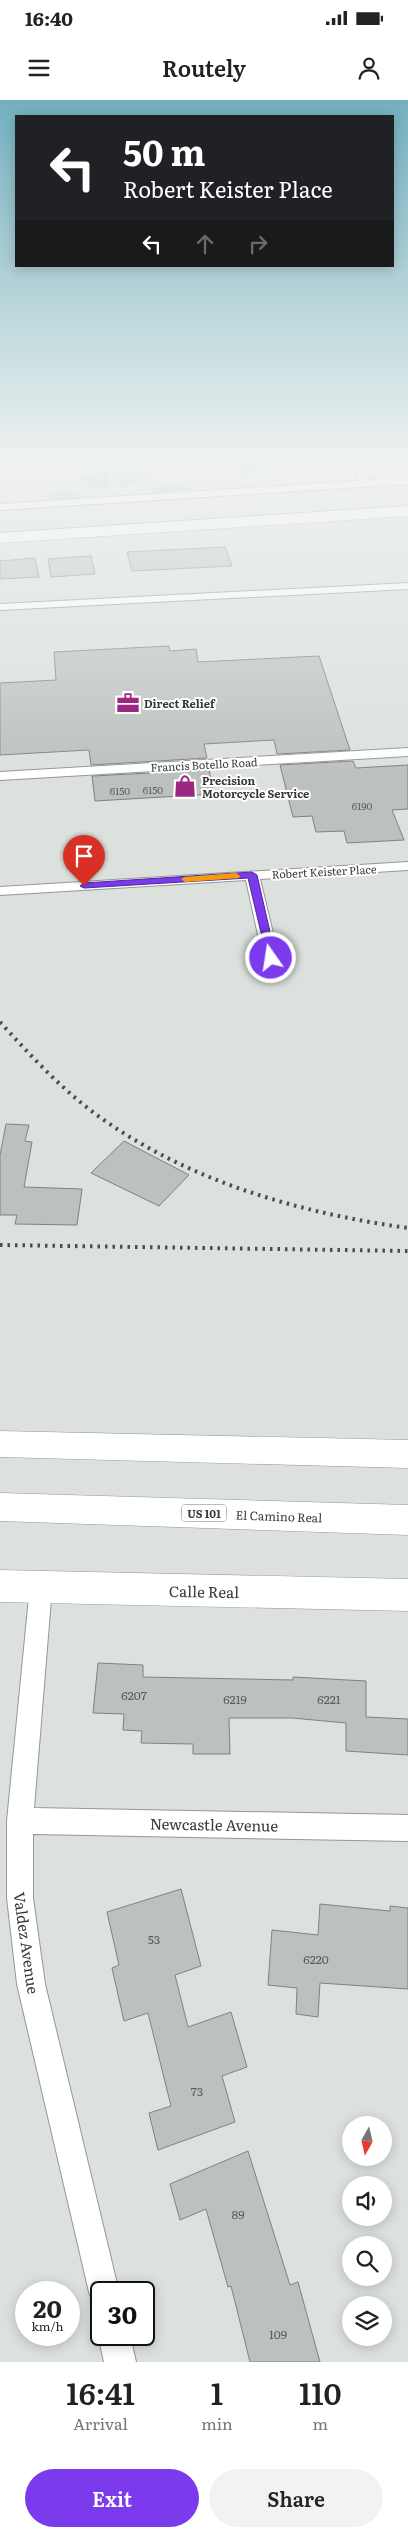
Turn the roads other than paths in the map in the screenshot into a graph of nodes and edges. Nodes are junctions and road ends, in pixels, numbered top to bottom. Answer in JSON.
{"nodes":[{"id":1,"x":408,"y":586,"type":"edge"},
{"id":2,"x":0,"y":607,"type":"edge"},
{"id":3,"x":408,"y":752,"type":"edge"},
{"id":4,"x":0,"y":776,"type":"edge"},
{"id":5,"x":408,"y":866,"type":"edge"},
{"id":6,"x":252,"y":875,"type":"junction"},
{"id":7,"x":0,"y":891,"type":"edge"},
{"id":8,"x":271,"y":958,"type":"dead end"},
{"id":9,"x":0,"y":1444,"type":"edge"},
{"id":10,"x":408,"y":1454,"type":"edge"},
{"id":11,"x":0,"y":1507,"type":"edge"},
{"id":12,"x":408,"y":1520,"type":"edge"},
{"id":13,"x":0,"y":1586,"type":"edge"},
{"id":14,"x":41,"y":1587,"type":"junction"},
{"id":15,"x":408,"y":1595,"type":"edge"},
{"id":16,"x":20,"y":1821,"type":"junction"},
{"id":17,"x":408,"y":1828,"type":"edge"},
{"id":18,"x":101,"y":2281,"type":"edge"},
{"id":19,"x":116,"y":2346,"type":"edge"},
{"id":20,"x":120,"y":2362,"type":"edge"}],
"edges":[{"from":1,"to":2,"type":"street"},
{"from":3,"to":4,"type":"street","name":"Francis Botello Road"},
{"from":5,"to":6,"type":"street","name":"Robert Keister Place"},
{"from":6,"to":7,"type":"street","name":"Robert Keister Place"},
{"from":6,"to":8,"type":"street"},
{"from":9,"to":10,"type":"main road"},
{"from":11,"to":12,"type":"main road","name":"El Camino Real","number":"US 101"},
{"from":13,"to":14,"type":"main road","name":"Calle Real"},
{"from":14,"to":15,"type":"main road","name":"Calle Real"},
{"from":14,"to":16,"type":"street","name":"Valdez Avenue"},
{"from":16,"to":17,"type":"street","name":"Newcastle Avenue"},
{"from":16,"to":18,"type":"street","name":"Valdez Avenue"},
{"from":19,"to":20,"type":"street"}]}
